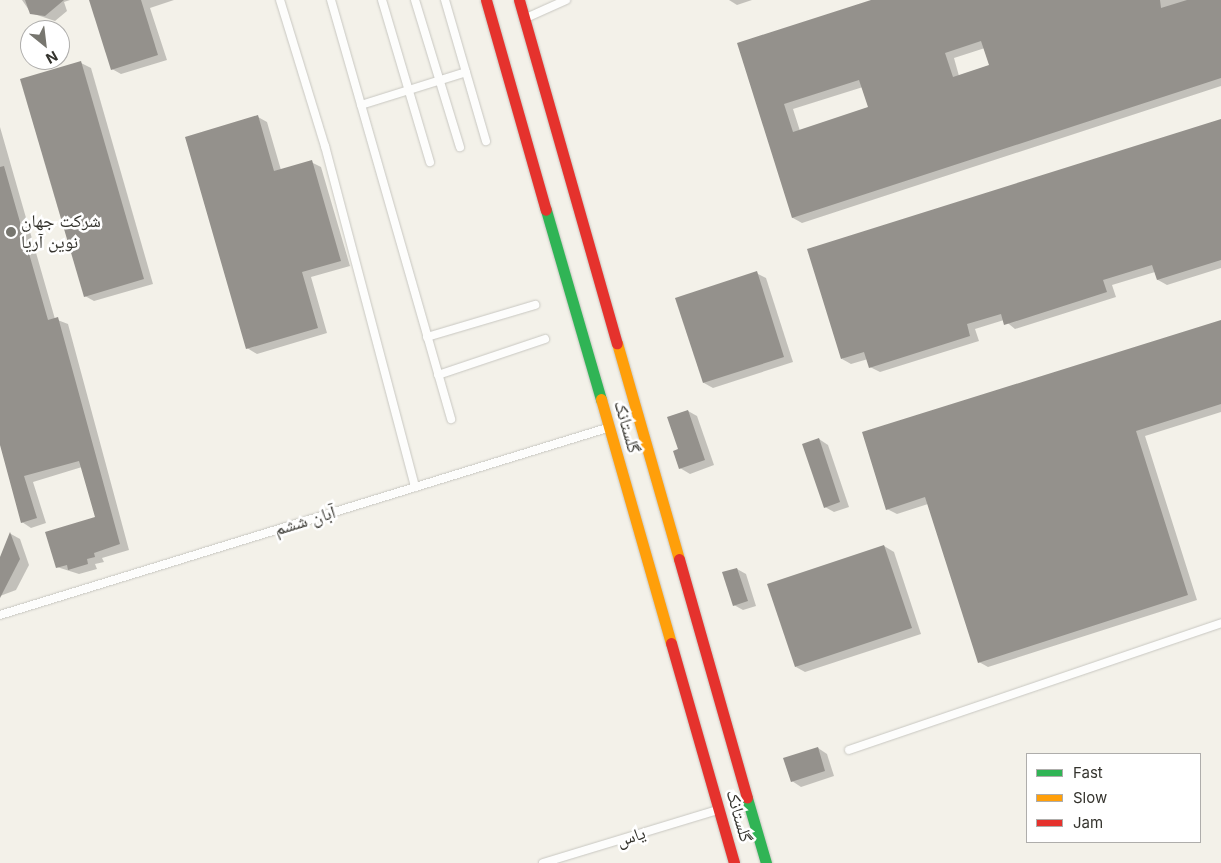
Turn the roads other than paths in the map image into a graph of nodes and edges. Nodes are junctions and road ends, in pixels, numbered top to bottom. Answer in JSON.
{"nodes":[{"id":1,"x":280,"y":0,"type":"edge"},
{"id":2,"x":331,"y":0,"type":"edge"},
{"id":3,"x":382,"y":0,"type":"edge"},
{"id":4,"x":415,"y":0,"type":"edge"},
{"id":5,"x":445,"y":0,"type":"edge"},
{"id":6,"x":486,"y":0,"type":"edge"},
{"id":7,"x":519,"y":0,"type":"edge"},
{"id":8,"x":566,"y":0,"type":"edge"},
{"id":9,"x":524,"y":18,"type":"junction"},
{"id":10,"x":466,"y":72,"type":"junction"},
{"id":11,"x":441,"y":79,"type":"junction"},
{"id":12,"x":408,"y":90,"type":"junction"},
{"id":13,"x":362,"y":106,"type":"junction"},
{"id":14,"x":486,"y":141,"type":"dead end"},
{"id":15,"x":460,"y":146,"type":"dead end"},
{"id":16,"x":430,"y":162,"type":"dead end"},
{"id":17,"x":535,"y":305,"type":"dead end"},
{"id":18,"x":427,"y":336,"type":"junction"},
{"id":19,"x":545,"y":339,"type":"dead end"},
{"id":20,"x":438,"y":375,"type":"junction"},
{"id":21,"x":451,"y":419,"type":"dead end"},
{"id":22,"x":609,"y":427,"type":"junction"},
{"id":23,"x":415,"y":487,"type":"junction"},
{"id":24,"x":0,"y":616,"type":"edge"},
{"id":25,"x":1221,"y":623,"type":"edge"},
{"id":26,"x":849,"y":750,"type":"dead end"},
{"id":27,"x":719,"y":809,"type":"junction"},
{"id":28,"x":543,"y":863,"type":"edge"},
{"id":29,"x":734,"y":863,"type":"edge"},
{"id":30,"x":766,"y":863,"type":"edge"}],
"edges":[{"from":1,"to":23,"type":"lane"},
{"from":2,"to":13,"type":"lane"},
{"from":3,"to":12,"type":"lane"},
{"from":4,"to":11,"type":"lane"},
{"from":5,"to":10,"type":"lane"},
{"from":6,"to":22,"type":"street","name":"گلستانک"},
{"from":7,"to":9,"type":"street","name":"گلستانک"},
{"from":8,"to":9,"type":"lane"},
{"from":9,"to":30,"type":"street","name":"گلستانک"},
{"from":10,"to":11,"type":"lane"},
{"from":10,"to":14,"type":"lane"},
{"from":11,"to":12,"type":"lane"},
{"from":11,"to":15,"type":"lane"},
{"from":12,"to":13,"type":"lane"},
{"from":12,"to":16,"type":"lane"},
{"from":13,"to":18,"type":"lane"},
{"from":17,"to":18,"type":"lane"},
{"from":18,"to":20,"type":"lane"},
{"from":19,"to":20,"type":"lane"},
{"from":20,"to":21,"type":"lane"},
{"from":22,"to":23,"type":"lane","name":"آبان ششم"},
{"from":22,"to":27,"type":"street","name":"گلستانک"},
{"from":23,"to":24,"type":"lane","name":"آبان ششم"},
{"from":25,"to":26,"type":"lane"},
{"from":27,"to":28,"type":"lane","name":"یاس"},
{"from":27,"to":29,"type":"street","name":"گلستانک"}]}
